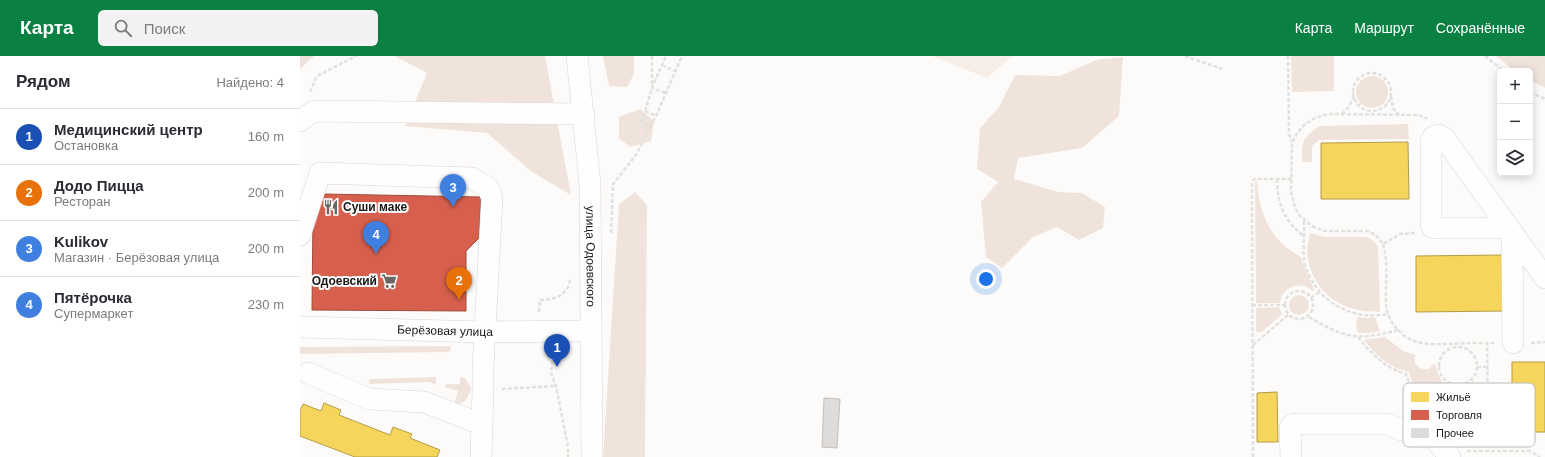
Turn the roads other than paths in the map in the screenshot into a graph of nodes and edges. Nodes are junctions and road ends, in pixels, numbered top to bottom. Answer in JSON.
{"nodes":[{"id":1,"x":577,"y":56,"type":"edge"},
{"id":2,"x":584,"y":114,"type":"junction"},
{"id":3,"x":300,"y":121,"type":"edge"},
{"id":4,"x":1510,"y":231,"type":"junction"},
{"id":5,"x":300,"y":235,"type":"edge"},
{"id":6,"x":1545,"y":278,"type":"edge"},
{"id":7,"x":300,"y":327,"type":"edge"},
{"id":8,"x":590,"y":331,"type":"junction"},
{"id":9,"x":485,"y":332,"type":"junction"},
{"id":10,"x":1513,"y":343,"type":"road end"},
{"id":11,"x":308,"y":372,"type":"dead end"},
{"id":12,"x":481,"y":424,"type":"junction"},
{"id":13,"x":1403,"y":430,"type":"edge"},
{"id":14,"x":1449,"y":447,"type":"edge"},
{"id":15,"x":1458,"y":454,"type":"edge"},
{"id":16,"x":481,"y":457,"type":"edge"},
{"id":17,"x":592,"y":457,"type":"edge"},
{"id":18,"x":1291,"y":457,"type":"edge"}],
"edges":[{"from":1,"to":2,"type":"street","name":"улица Одоевского"},
{"from":2,"to":3,"type":"street"},
{"from":2,"to":8,"type":"street","name":"улица Одоевского"},
{"from":4,"to":4,"type":"street"},
{"from":4,"to":6,"type":"street"},
{"from":4,"to":10,"type":"street"},
{"from":5,"to":9,"type":"street"},
{"from":7,"to":9,"type":"street","name":"Берёзовая улица"},
{"from":8,"to":9,"type":"street","name":"Берёзовая улица"},
{"from":8,"to":17,"type":"street","name":"улица Одоевского"},
{"from":9,"to":12,"type":"street"},
{"from":11,"to":12,"type":"street"},
{"from":12,"to":16,"type":"street"},
{"from":13,"to":18,"type":"street"},
{"from":14,"to":15,"type":"street"}]}
